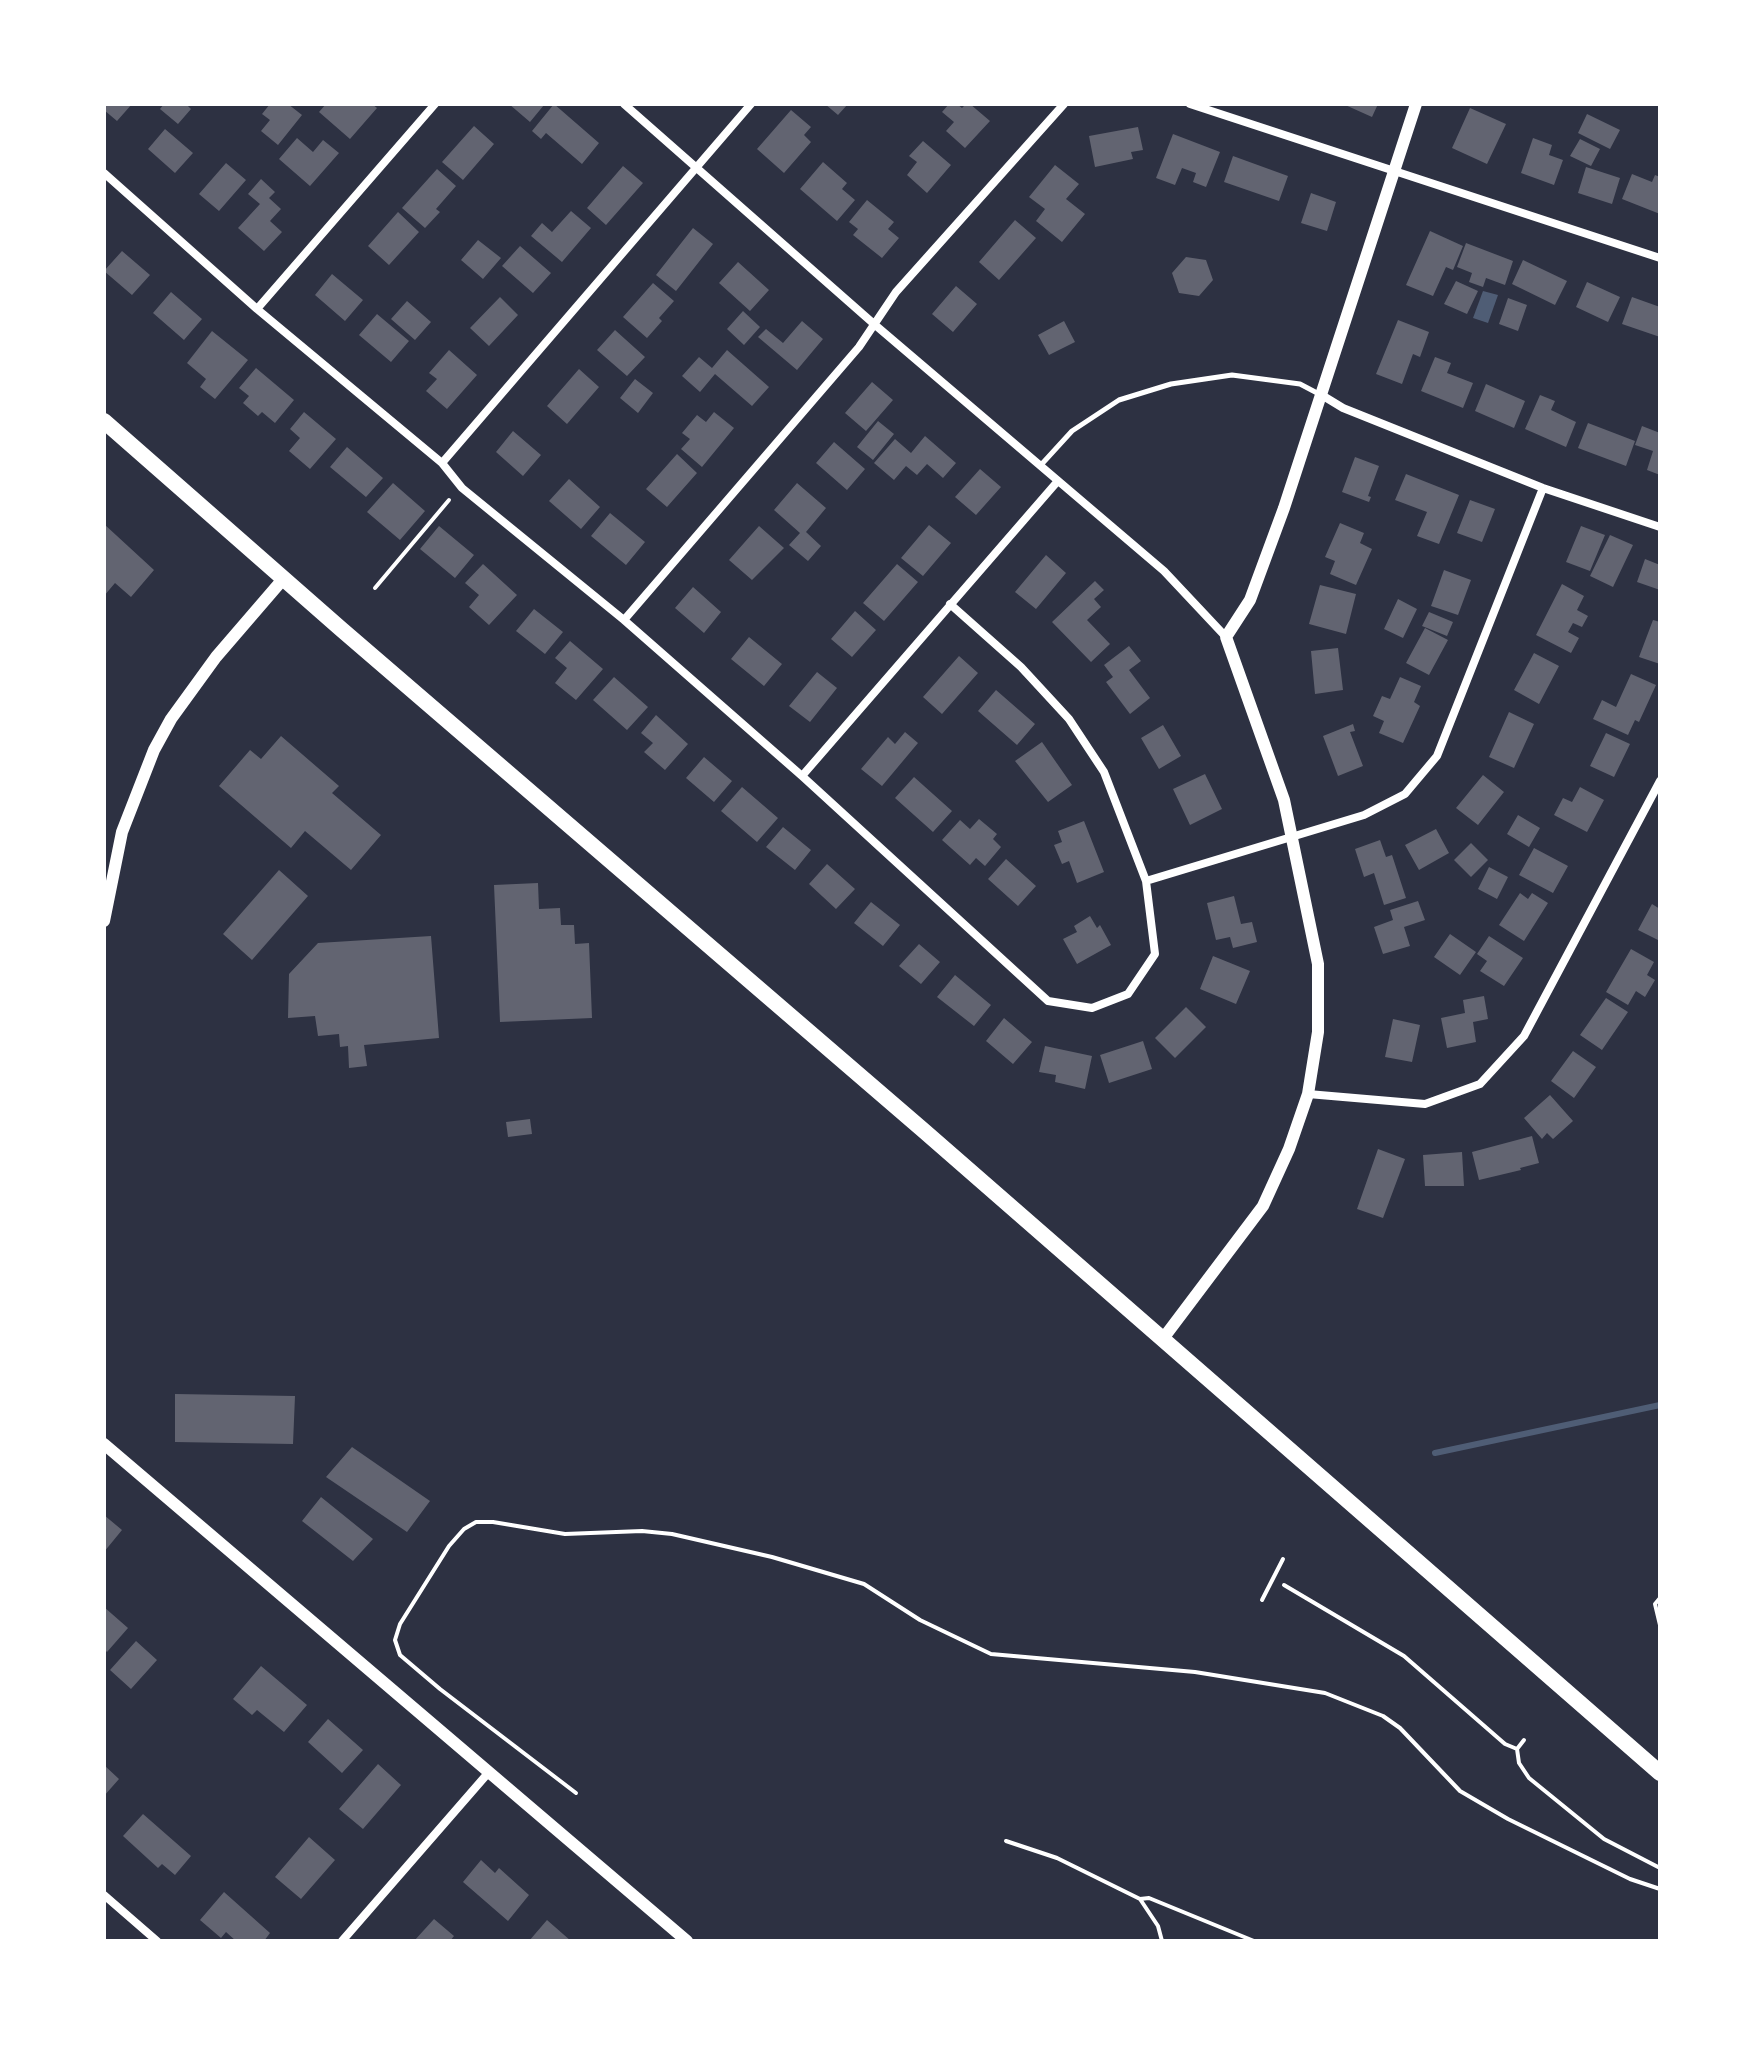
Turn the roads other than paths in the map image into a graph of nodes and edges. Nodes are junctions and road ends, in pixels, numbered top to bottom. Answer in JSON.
{"nodes":[{"id":1,"x":435,"y":104,"type":"edge"},
{"id":2,"x":624,"y":104,"type":"edge"},
{"id":3,"x":751,"y":104,"type":"edge"},
{"id":4,"x":1064,"y":104,"type":"edge"},
{"id":5,"x":1190,"y":104,"type":"edge"},
{"id":6,"x":1416,"y":104,"type":"edge"},
{"id":7,"x":697,"y":167,"type":"junction"},
{"id":8,"x":1393,"y":170,"type":"junction"},
{"id":9,"x":104,"y":173,"type":"edge"},
{"id":10,"x":1660,"y":258,"type":"edge"},
{"id":11,"x":257,"y":309,"type":"junction"},
{"id":12,"x":874,"y":324,"type":"junction"},
{"id":13,"x":1320,"y":394,"type":"junction"},
{"id":14,"x":104,"y":421,"type":"edge"},
{"id":15,"x":442,"y":463,"type":"junction"},
{"id":16,"x":1039,"y":466,"type":"junction"},
{"id":17,"x":1057,"y":482,"type":"junction"},
{"id":18,"x":1543,"y":488,"type":"junction"},
{"id":19,"x":1660,"y":527,"type":"edge"},
{"id":20,"x":284,"y":578,"type":"junction"},
{"id":21,"x":950,"y":604,"type":"junction"},
{"id":22,"x":624,"y":620,"type":"junction"},
{"id":23,"x":1226,"y":637,"type":"junction"},
{"id":24,"x":802,"y":776,"type":"junction"},
{"id":25,"x":1660,"y":781,"type":"edge"},
{"id":26,"x":1290,"y":836,"type":"junction"},
{"id":27,"x":109,"y":868,"type":"edge"},
{"id":28,"x":1146,"y":881,"type":"junction"},
{"id":29,"x":104,"y":921,"type":"edge"},
{"id":30,"x":1308,"y":1094,"type":"junction"},
{"id":31,"x":1162,"y":1340,"type":"junction"},
{"id":32,"x":104,"y":1444,"type":"edge"},
{"id":33,"x":489,"y":1772,"type":"junction"},
{"id":34,"x":1660,"y":1773,"type":"edge"},
{"id":35,"x":104,"y":1895,"type":"edge"},
{"id":36,"x":157,"y":1941,"type":"edge"},
{"id":37,"x":342,"y":1941,"type":"edge"},
{"id":38,"x":687,"y":1941,"type":"edge"}],
"edges":[{"from":1,"to":11,"type":"street"},
{"from":2,"to":7,"type":"street"},
{"from":3,"to":7,"type":"street"},
{"from":4,"to":12,"type":"street"},
{"from":5,"to":8,"type":"street"},
{"from":6,"to":8,"type":"street"},
{"from":7,"to":12,"type":"street"},
{"from":7,"to":15,"type":"street"},
{"from":8,"to":10,"type":"street"},
{"from":8,"to":13,"type":"street"},
{"from":9,"to":11,"type":"street"},
{"from":11,"to":15,"type":"street"},
{"from":12,"to":16,"type":"street"},
{"from":12,"to":22,"type":"street"},
{"from":13,"to":16,"type":"lane"},
{"from":13,"to":18,"type":"street"},
{"from":13,"to":23,"type":"street"},
{"from":14,"to":20,"type":"main road"},
{"from":15,"to":22,"type":"street"},
{"from":16,"to":17,"type":"street"},
{"from":17,"to":21,"type":"street"},
{"from":17,"to":23,"type":"street"},
{"from":18,"to":19,"type":"street"},
{"from":18,"to":26,"type":"street"},
{"from":20,"to":27,"type":"street"},
{"from":20,"to":31,"type":"main road"},
{"from":21,"to":24,"type":"street"},
{"from":21,"to":28,"type":"street"},
{"from":22,"to":24,"type":"street"},
{"from":23,"to":26,"type":"street"},
{"from":24,"to":28,"type":"street"},
{"from":25,"to":30,"type":"street"},
{"from":26,"to":28,"type":"street"},
{"from":26,"to":30,"type":"street"},
{"from":27,"to":29,"type":"street"},
{"from":30,"to":31,"type":"street"},
{"from":31,"to":34,"type":"main road"},
{"from":32,"to":33,"type":"street"},
{"from":33,"to":37,"type":"street"},
{"from":33,"to":38,"type":"street"},
{"from":35,"to":36,"type":"street"}]}
